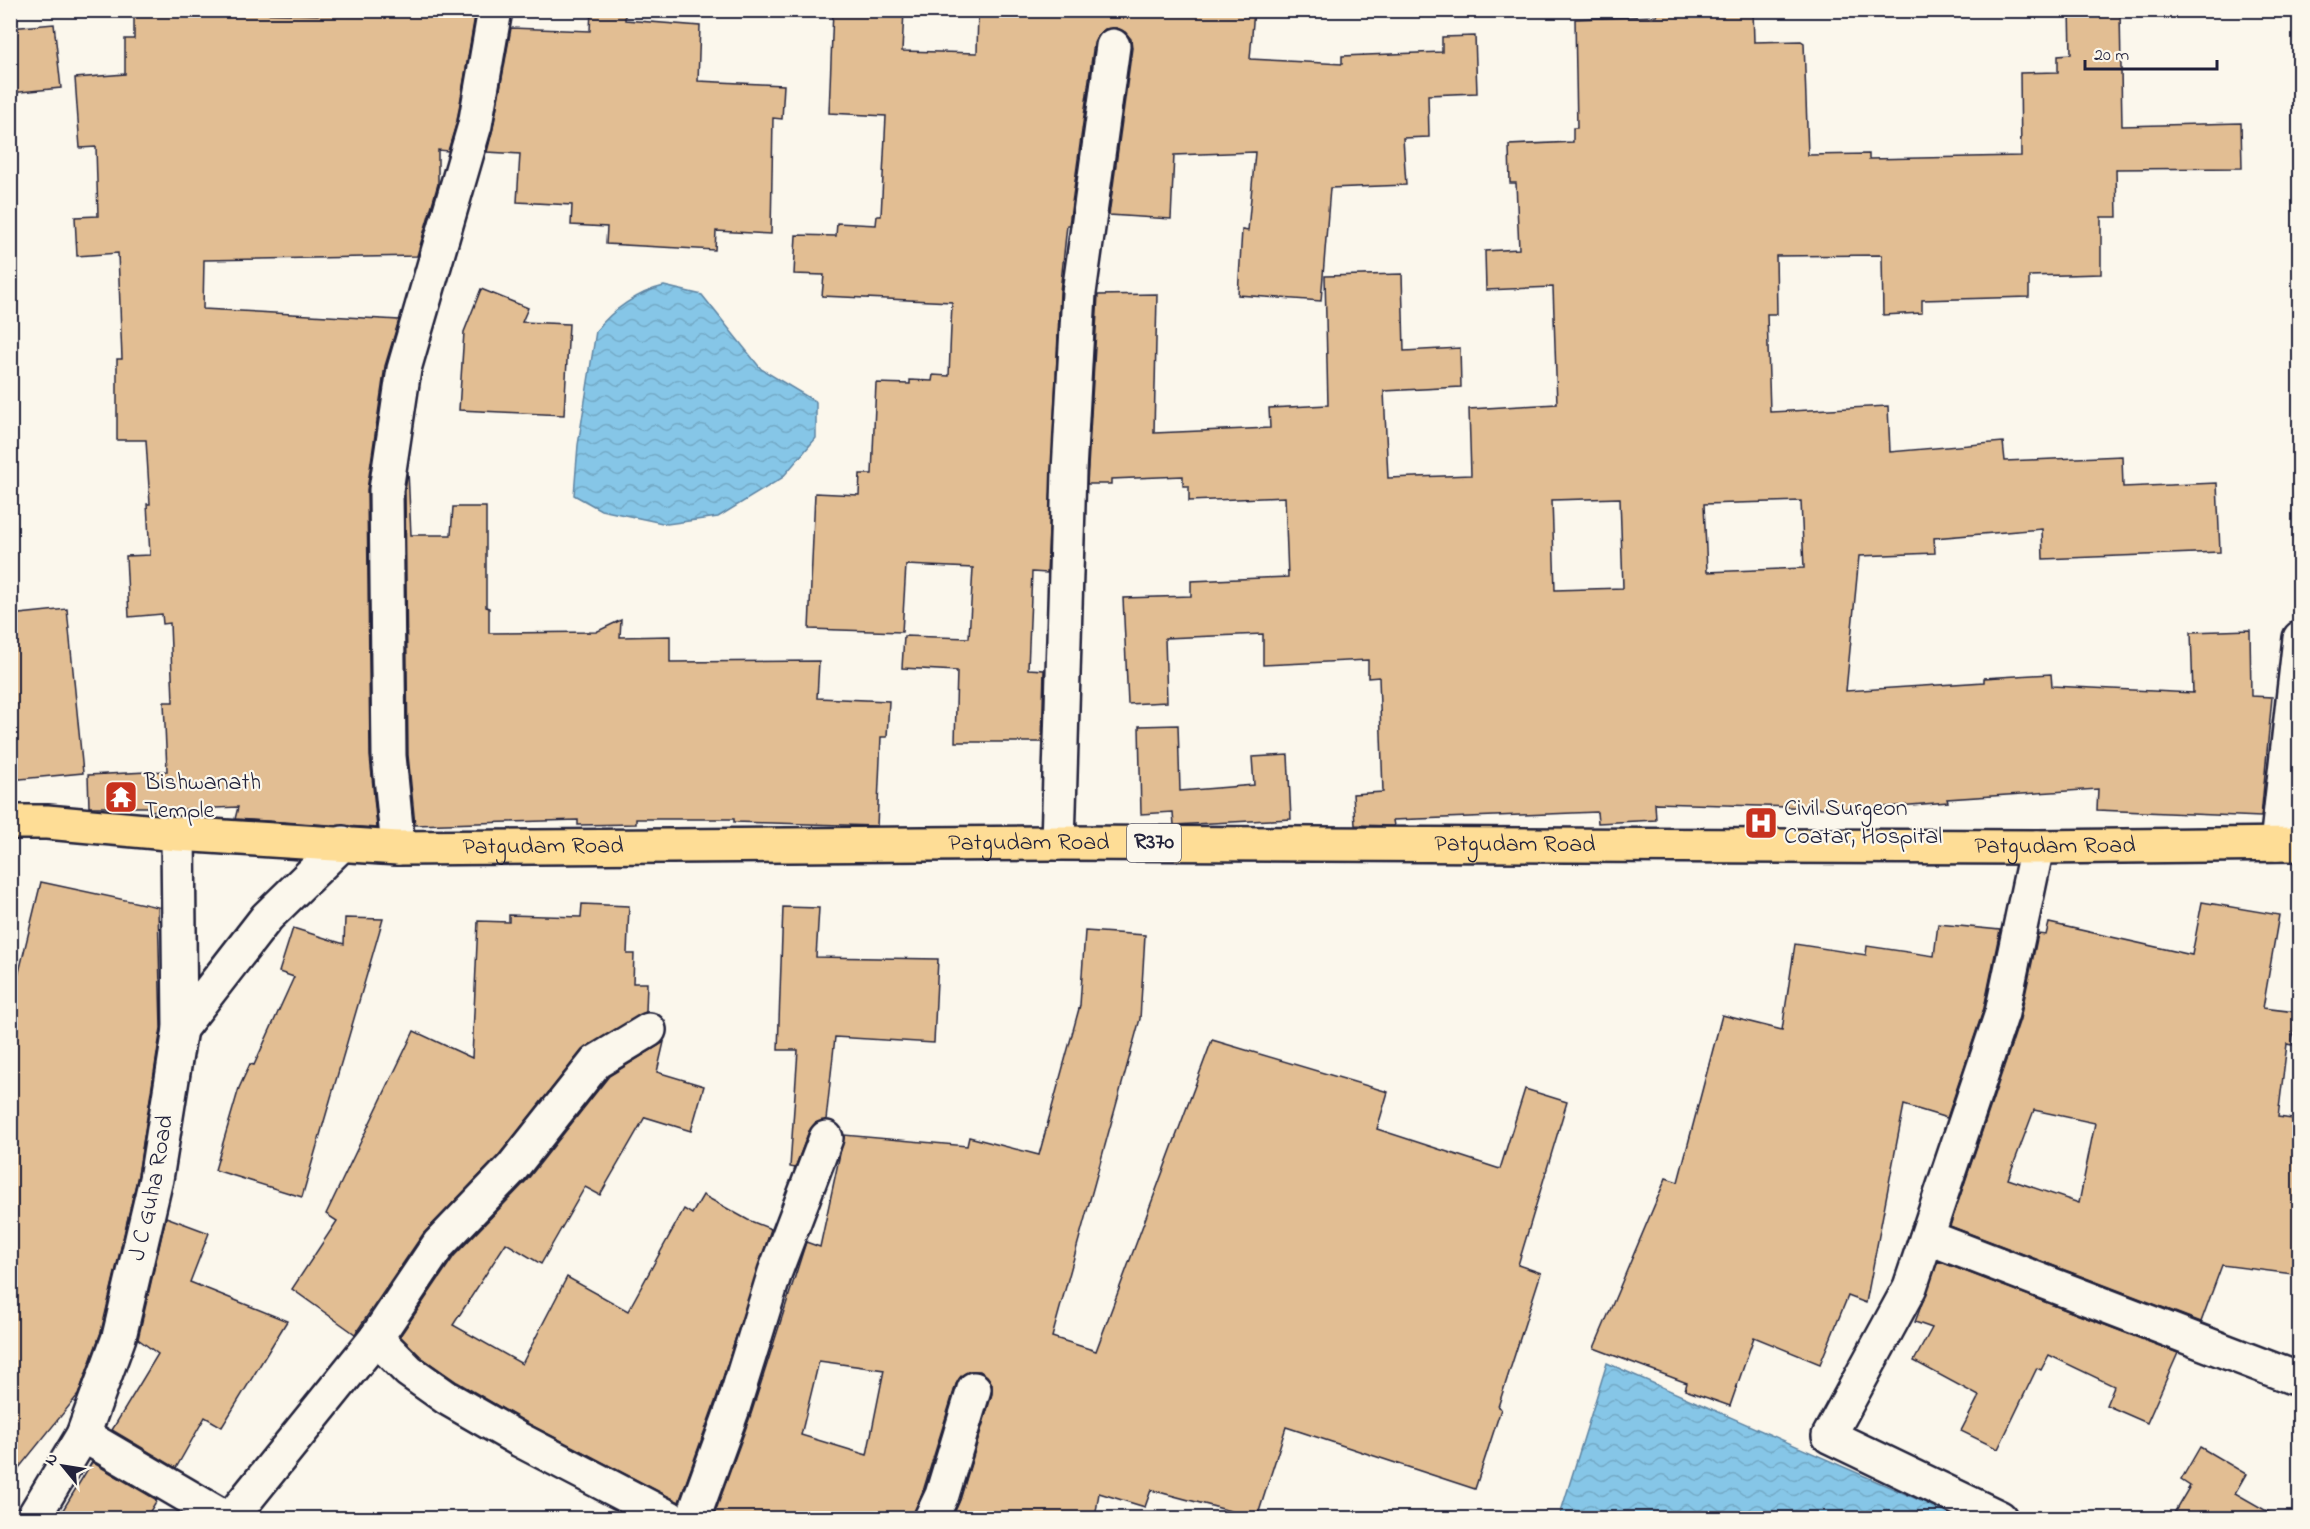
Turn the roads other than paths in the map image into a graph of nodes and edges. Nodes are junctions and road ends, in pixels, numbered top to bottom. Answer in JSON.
{"nodes":[{"id":1,"x":495,"y":10,"type":"edge"},
{"id":2,"x":1113,"y":46,"type":"dead end"},
{"id":3,"x":2300,"y":638,"type":"edge"},
{"id":4,"x":10,"y":822,"type":"edge"},
{"id":5,"x":178,"y":834,"type":"junction"},
{"id":6,"x":343,"y":843,"type":"junction"},
{"id":7,"x":1059,"y":843,"type":"junction"},
{"id":8,"x":2288,"y":844,"type":"edge"},
{"id":9,"x":2037,"y":847,"type":"junction"},
{"id":10,"x":398,"y":848,"type":"junction"},
{"id":11,"x":180,"y":1029,"type":"junction"},
{"id":12,"x":649,"y":1030,"type":"dead end"},
{"id":13,"x":826,"y":1138,"type":"dead end"},
{"id":14,"x":1927,"y":1237,"type":"junction"},
{"id":15,"x":376,"y":1338,"type":"junction"},
{"id":16,"x":2300,"y":1380,"type":"edge"},
{"id":17,"x":974,"y":1389,"type":"dead end"},
{"id":18,"x":83,"y":1435,"type":"junction"},
{"id":19,"x":33,"y":1518,"type":"edge"},
{"id":20,"x":225,"y":1518,"type":"edge"},
{"id":21,"x":231,"y":1518,"type":"edge"},
{"id":22,"x":670,"y":1518,"type":"edge"},
{"id":23,"x":693,"y":1518,"type":"edge"},
{"id":24,"x":931,"y":1518,"type":"edge"},
{"id":25,"x":2000,"y":1518,"type":"edge"}],
"edges":[{"from":1,"to":10,"type":"street"},
{"from":2,"to":7,"type":"street"},
{"from":3,"to":8,"type":"street"},
{"from":4,"to":5,"type":"main road","name":"Patgudam Road","number":"R370"},
{"from":5,"to":6,"type":"main road","name":"Patgudam Road","number":"R370"},
{"from":5,"to":11,"type":"street","name":"J C Guha Road"},
{"from":6,"to":10,"type":"main road","name":"Patgudam Road","number":"R370"},
{"from":6,"to":11,"type":"street"},
{"from":7,"to":9,"type":"main road","name":"Patgudam Road","number":"R370"},
{"from":7,"to":10,"type":"main road","name":"Patgudam Road","number":"R370"},
{"from":8,"to":9,"type":"main road","name":"Patgudam Road","number":"R370"},
{"from":9,"to":14,"type":"street"},
{"from":11,"to":18,"type":"street","name":"J C Guha Road"},
{"from":12,"to":15,"type":"street"},
{"from":13,"to":23,"type":"street"},
{"from":14,"to":16,"type":"street"},
{"from":14,"to":25,"type":"street"},
{"from":15,"to":21,"type":"street"},
{"from":15,"to":22,"type":"street"},
{"from":17,"to":24,"type":"street"},
{"from":18,"to":19,"type":"street","name":"J C Guha Road"},
{"from":18,"to":20,"type":"street"}]}
